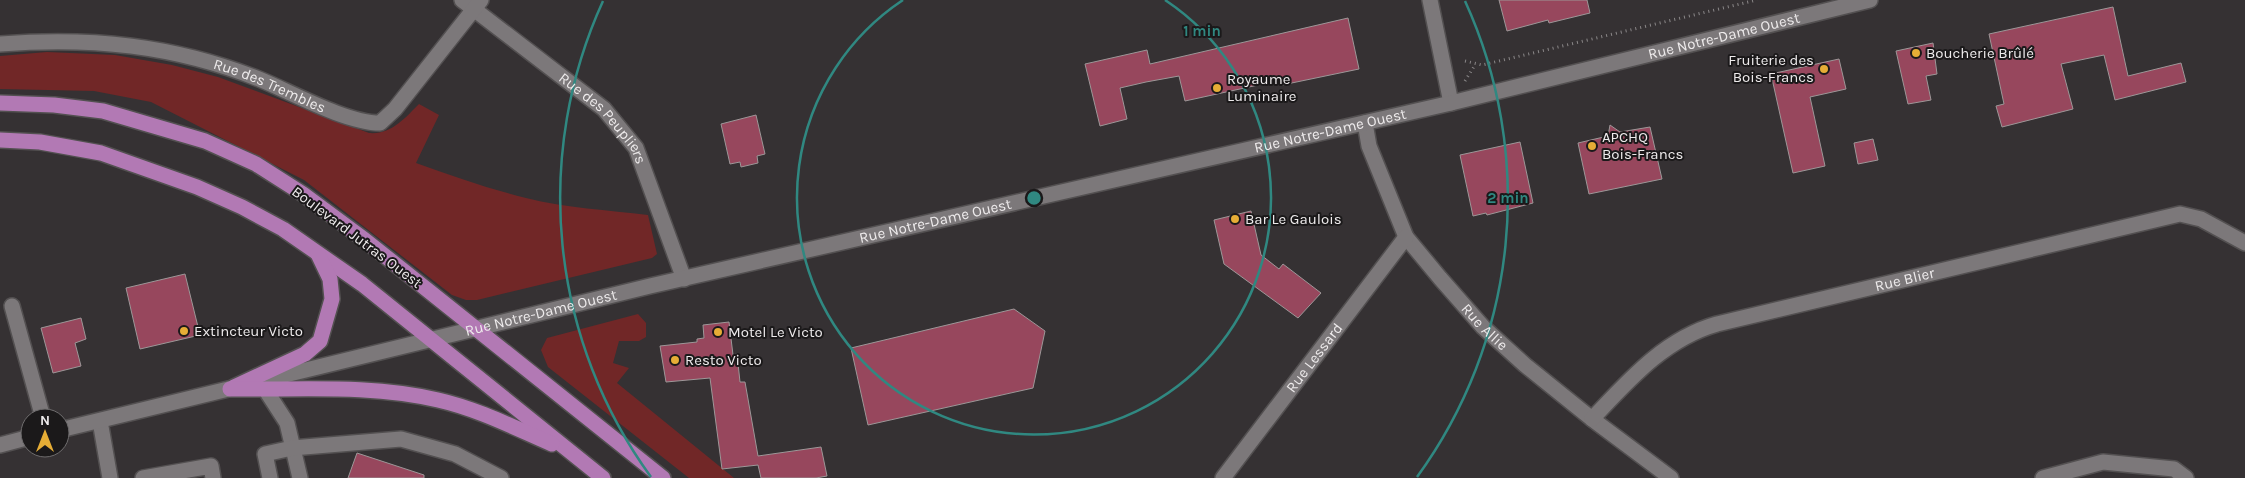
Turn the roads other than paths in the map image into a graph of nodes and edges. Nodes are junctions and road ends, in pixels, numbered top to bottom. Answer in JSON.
{"nodes":[{"id":1,"x":1430,"y":0,"type":"edge"},
{"id":2,"x":1870,"y":0,"type":"edge"},
{"id":3,"x":472,"y":3,"type":"edge"},
{"id":4,"x":0,"y":44,"type":"edge"},
{"id":5,"x":0,"y":103,"type":"edge"},
{"id":6,"x":1451,"y":103,"type":"junction"},
{"id":7,"x":1364,"y":123,"type":"junction"},
{"id":8,"x":0,"y":140,"type":"edge"},
{"id":9,"x":1406,"y":237,"type":"junction"},
{"id":10,"x":2245,"y":243,"type":"edge"},
{"id":11,"x":317,"y":253,"type":"junction"},
{"id":12,"x":684,"y":279,"type":"junction"},
{"id":13,"x":12,"y":306,"type":"dead end"},
{"id":14,"x":474,"y":328,"type":"junction"},
{"id":15,"x":428,"y":339,"type":"junction"},
{"id":16,"x":230,"y":389,"type":"junction"},
{"id":17,"x":265,"y":389,"type":"junction"},
{"id":18,"x":40,"y":408,"type":"edge"},
{"id":19,"x":1592,"y":419,"type":"junction"},
{"id":20,"x":100,"y":420,"type":"junction"},
{"id":21,"x":70,"y":428,"type":"edge"},
{"id":22,"x":20,"y":439,"type":"edge"},
{"id":23,"x":0,"y":444,"type":"edge"},
{"id":24,"x":292,"y":448,"type":"junction"},
{"id":25,"x":570,"y":452,"type":"junction"},
{"id":26,"x":110,"y":478,"type":"edge"},
{"id":27,"x":143,"y":478,"type":"edge"},
{"id":28,"x":213,"y":478,"type":"edge"},
{"id":29,"x":270,"y":478,"type":"edge"},
{"id":30,"x":300,"y":478,"type":"edge"},
{"id":31,"x":501,"y":478,"type":"edge"},
{"id":32,"x":603,"y":478,"type":"edge"},
{"id":33,"x":663,"y":478,"type":"edge"},
{"id":34,"x":1223,"y":478,"type":"edge"},
{"id":35,"x":1671,"y":478,"type":"edge"},
{"id":36,"x":2043,"y":478,"type":"edge"},
{"id":37,"x":2186,"y":478,"type":"edge"}],
"edges":[{"from":1,"to":6,"type":"street"},
{"from":2,"to":6,"type":"street","name":"Rue Notre-Dame Ouest"},
{"from":3,"to":4,"type":"street","name":"Rue des Trembles"},
{"from":3,"to":12,"type":"street","name":"Rue des Peupliers"},
{"from":5,"to":14,"type":"main road","name":"Boulevard Jutras Ouest"},
{"from":6,"to":7,"type":"street","name":"Rue Notre-Dame Ouest"},
{"from":7,"to":9,"type":"street","name":"Rue Allie"},
{"from":7,"to":12,"type":"street","name":"Rue Notre-Dame Ouest"},
{"from":8,"to":11,"type":"main road"},
{"from":9,"to":19,"type":"street","name":"Rue Allie"},
{"from":9,"to":34,"type":"street","name":"Rue Lessard"},
{"from":10,"to":19,"type":"street","name":"Rue Blier"},
{"from":11,"to":15,"type":"main road"},
{"from":11,"to":16,"type":"main road"},
{"from":12,"to":14,"type":"street","name":"Rue Notre-Dame Ouest"},
{"from":13,"to":18,"type":"street"},
{"from":14,"to":15,"type":"street","name":"Rue Notre-Dame Ouest"},
{"from":14,"to":33,"type":"main road","name":"Boulevard Jutras Ouest"},
{"from":15,"to":16,"type":"street","name":"Rue Notre-Dame Ouest"},
{"from":15,"to":25,"type":"main road"},
{"from":16,"to":17,"type":"main road"},
{"from":16,"to":20,"type":"street","name":"Rue Notre-Dame Ouest"},
{"from":17,"to":24,"type":"street"},
{"from":17,"to":25,"type":"main road"},
{"from":19,"to":35,"type":"street","name":"Rue Allie"},
{"from":20,"to":21,"type":"street","name":"Rue Notre-Dame Ouest"},
{"from":20,"to":26,"type":"street"},
{"from":22,"to":23,"type":"street"},
{"from":24,"to":29,"type":"street"},
{"from":24,"to":30,"type":"street"},
{"from":24,"to":31,"type":"street"},
{"from":25,"to":32,"type":"main road"},
{"from":27,"to":28,"type":"street"},
{"from":36,"to":37,"type":"street"}]}
